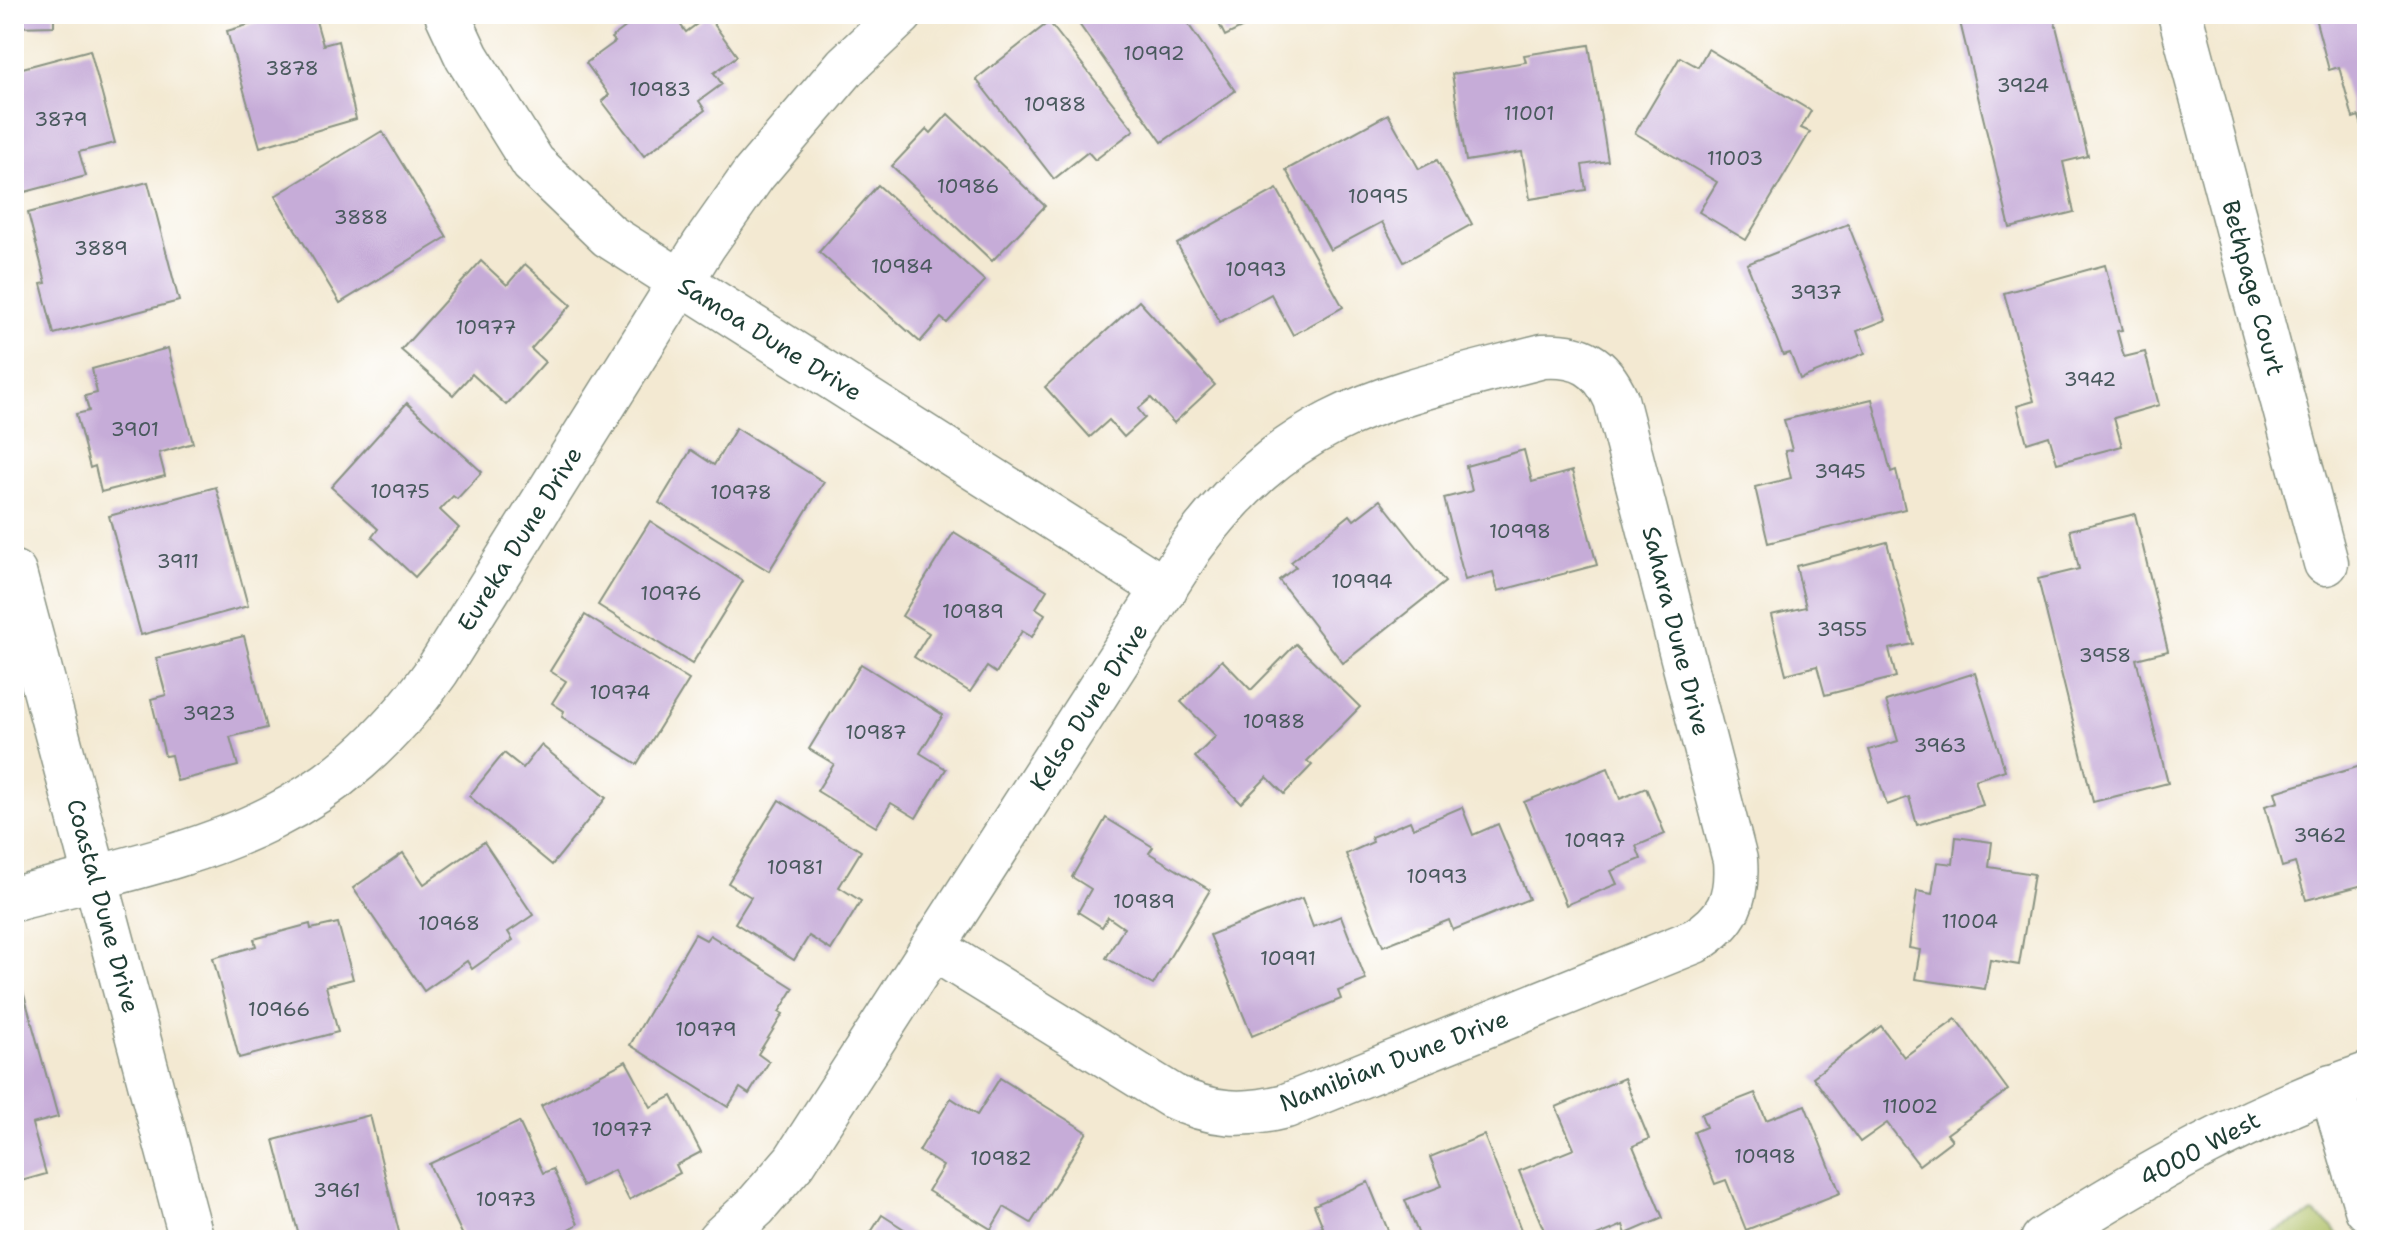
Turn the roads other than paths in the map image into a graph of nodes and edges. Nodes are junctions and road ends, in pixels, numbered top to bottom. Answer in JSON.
{"nodes":[{"id":1,"x":447,"y":14,"type":"edge"},
{"id":2,"x":901,"y":14,"type":"edge"},
{"id":3,"x":2180,"y":14,"type":"edge"},
{"id":4,"x":681,"y":283,"type":"junction"},
{"id":5,"x":1589,"y":362,"type":"joint"},
{"id":6,"x":2326,"y":563,"type":"dead end"},
{"id":7,"x":14,"y":573,"type":"edge"},
{"id":8,"x":1165,"y":589,"type":"junction"},
{"id":9,"x":95,"y":877,"type":"junction"},
{"id":10,"x":14,"y":899,"type":"edge"},
{"id":11,"x":1731,"y":909,"type":"joint"},
{"id":12,"x":933,"y":948,"type":"junction"},
{"id":13,"x":2349,"y":1081,"type":"edge"},
{"id":14,"x":2367,"y":1209,"type":"edge"},
{"id":15,"x":192,"y":1240,"type":"edge"},
{"id":16,"x":719,"y":1240,"type":"edge"},
{"id":17,"x":2043,"y":1240,"type":"edge"}],
"edges":[{"from":1,"to":4,"type":"street","name":"Samoa Dune Drive"},
{"from":2,"to":4,"type":"street","name":"Eureka Dune Drive"},
{"from":3,"to":6,"type":"street","name":"Bethpage Court"},
{"from":4,"to":8,"type":"street","name":"Samoa Dune Drive"},
{"from":4,"to":9,"type":"street","name":"Eureka Dune Drive"},
{"from":5,"to":8,"type":"street","name":"Kelso Dune Drive"},
{"from":5,"to":11,"type":"street","name":"Sahara Dune Drive"},
{"from":7,"to":9,"type":"street","name":"Coastal Dune Drive"},
{"from":8,"to":12,"type":"street","name":"Kelso Dune Drive"},
{"from":9,"to":10,"type":"street","name":"Eureka Dune Drive"},
{"from":9,"to":15,"type":"street","name":"Coastal Dune Drive"},
{"from":11,"to":12,"type":"street","name":"Namibian Dune Drive"},
{"from":12,"to":16,"type":"street","name":"Kelso Dune Drive"},
{"from":13,"to":14,"type":"street"},
{"from":13,"to":17,"type":"street","name":"4000 West"}]}
